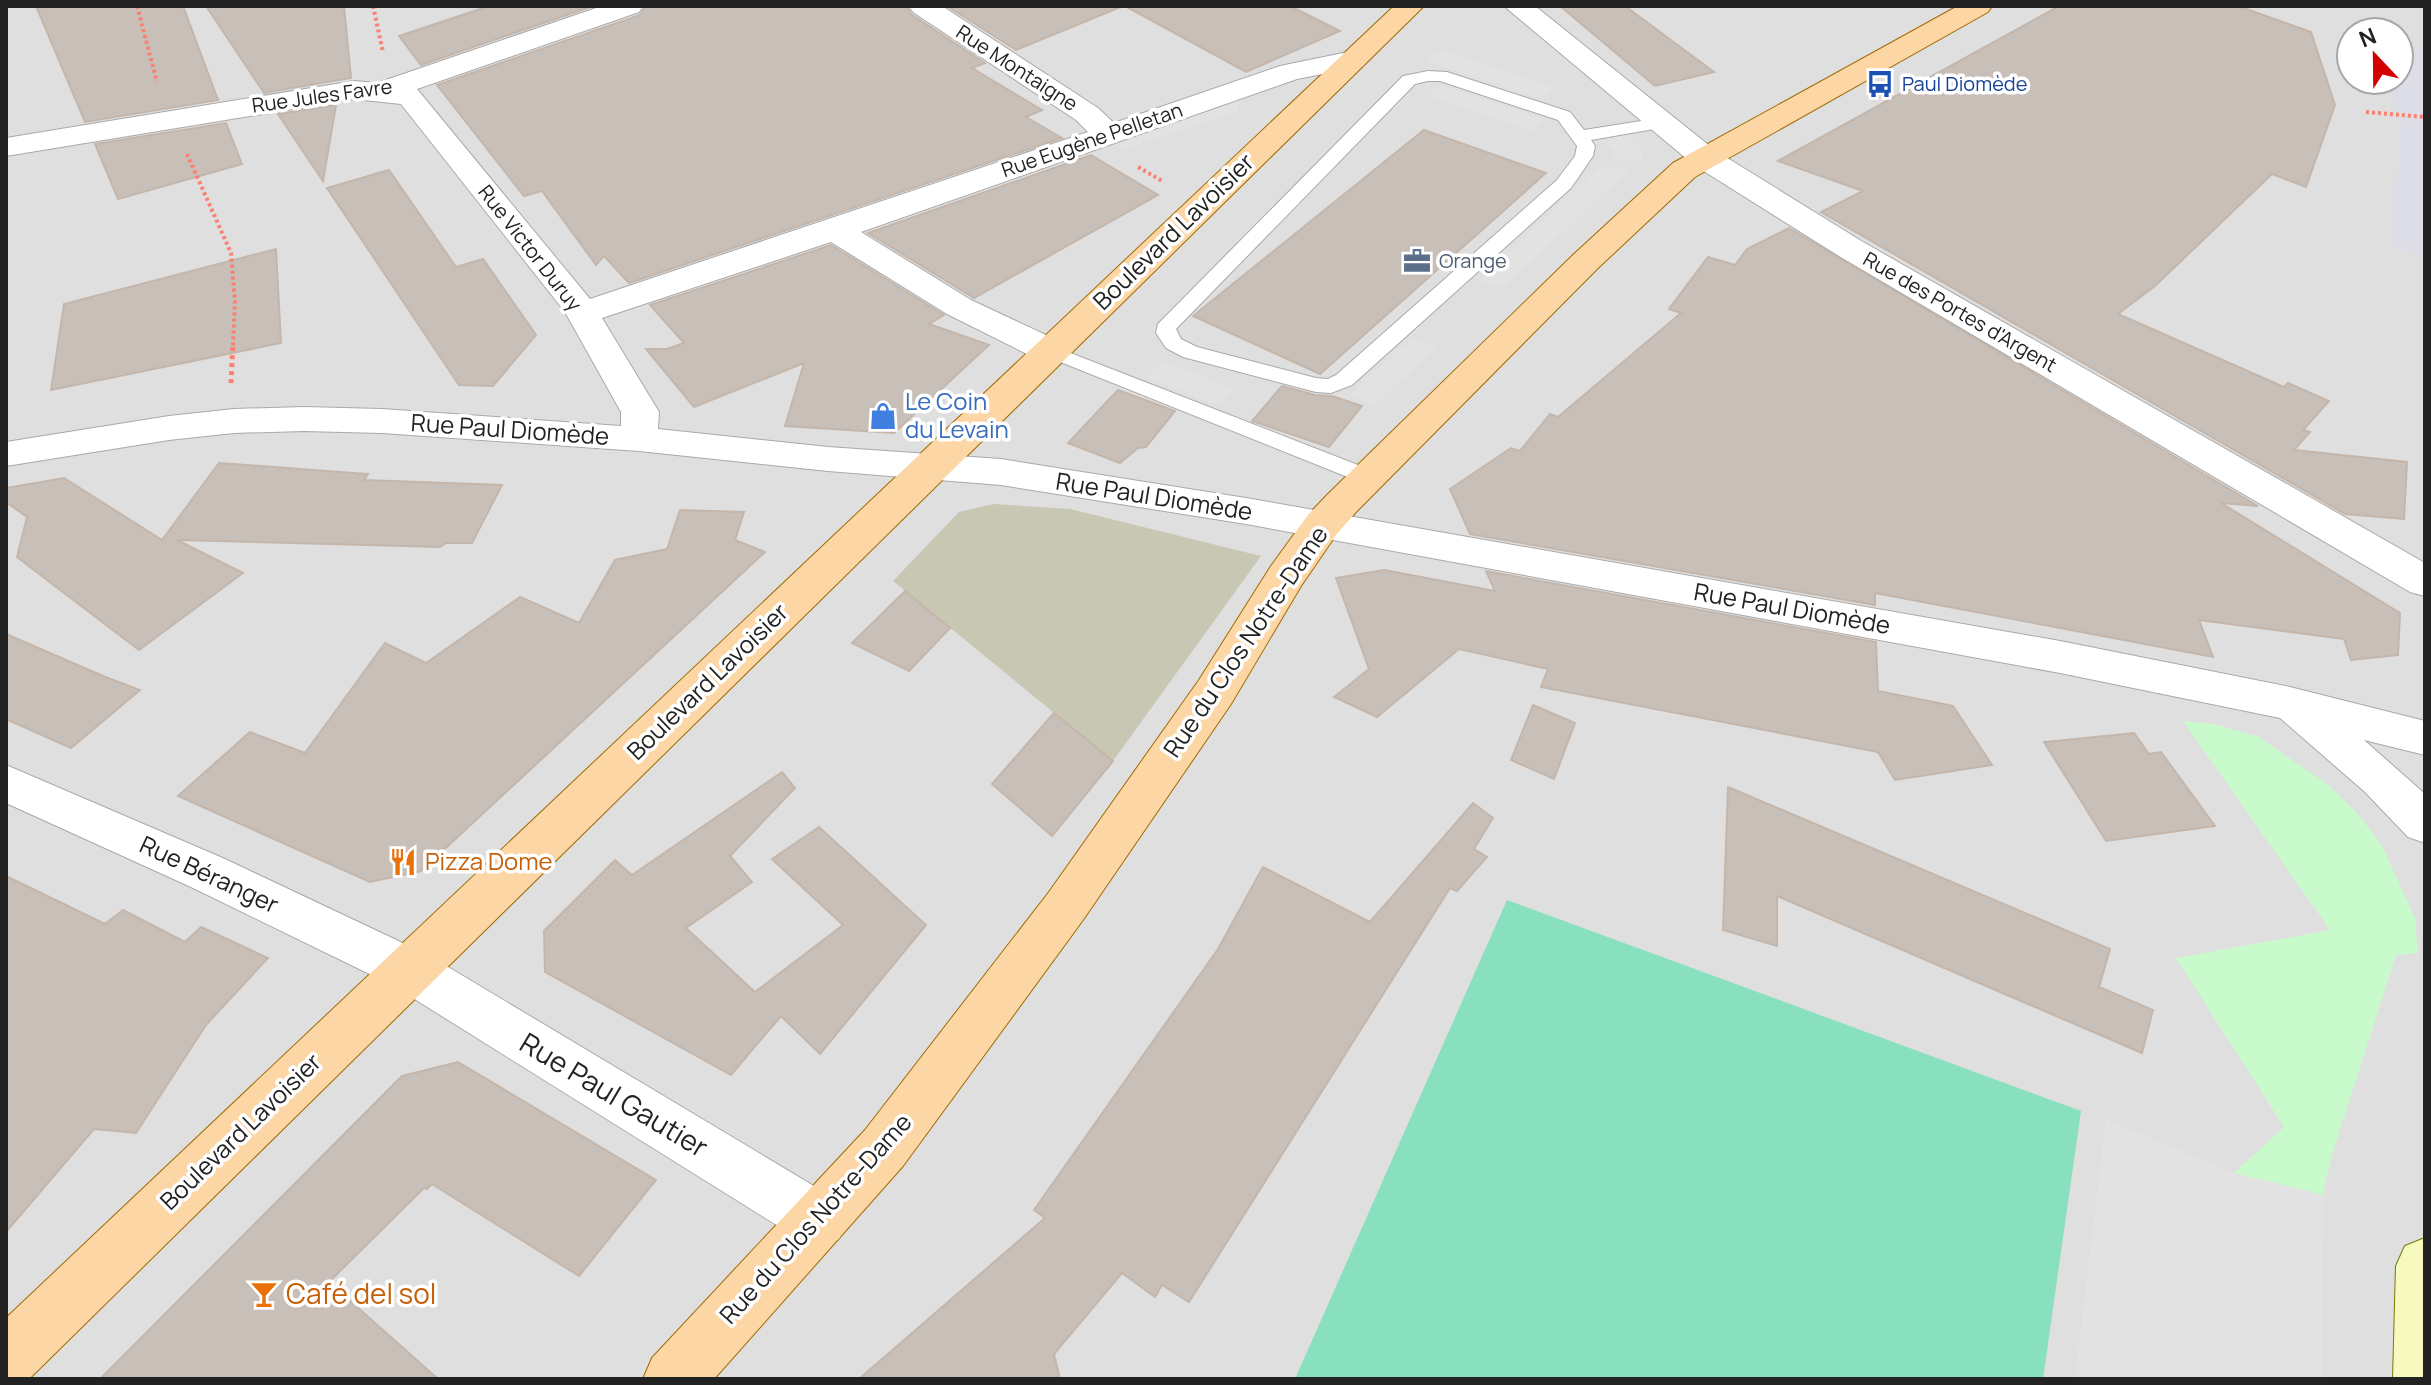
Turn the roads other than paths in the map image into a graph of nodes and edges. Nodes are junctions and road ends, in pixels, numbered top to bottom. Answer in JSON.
{"nodes":[{"id":1,"x":629,"y":6,"type":"edge"},
{"id":2,"x":923,"y":6,"type":"edge"},
{"id":3,"x":1410,"y":6,"type":"edge"},
{"id":4,"x":1518,"y":6,"type":"edge"},
{"id":5,"x":1978,"y":6,"type":"edge"},
{"id":6,"x":1353,"y":60,"type":"junction"},
{"id":7,"x":379,"y":92,"type":"junction"},
{"id":8,"x":1660,"y":123,"type":"junction"},
{"id":9,"x":1108,"y":134,"type":"junction"},
{"id":10,"x":1581,"y":136,"type":"junction"},
{"id":11,"x":6,"y":147,"type":"edge"},
{"id":12,"x":1705,"y":158,"type":"junction"},
{"id":13,"x":835,"y":230,"type":"junction"},
{"id":14,"x":582,"y":313,"type":"junction"},
{"id":15,"x":1050,"y":351,"type":"junction"},
{"id":16,"x":639,"y":439,"type":"junction"},
{"id":17,"x":6,"y":454,"type":"edge"},
{"id":18,"x":932,"y":467,"type":"junction"},
{"id":19,"x":1368,"y":477,"type":"junction"},
{"id":20,"x":1322,"y":525,"type":"junction"},
{"id":21,"x":2425,"y":582,"type":"edge"},
{"id":22,"x":2290,"y":704,"type":"junction"},
{"id":23,"x":2425,"y":706,"type":"edge"},
{"id":24,"x":2425,"y":738,"type":"edge"},
{"id":25,"x":6,"y":783,"type":"edge"},
{"id":26,"x":2425,"y":824,"type":"edge"},
{"id":27,"x":410,"y":970,"type":"junction"},
{"id":28,"x":819,"y":1220,"type":"junction"},
{"id":29,"x":2425,"y":1266,"type":"edge"},
{"id":30,"x":6,"y":1359,"type":"edge"},
{"id":31,"x":673,"y":1379,"type":"edge"},
{"id":32,"x":2423,"y":1379,"type":"edge"}],
"edges":[{"from":1,"to":7,"type":"street","name":"Rue Jules Favre"},
{"from":2,"to":9,"type":"street","name":"Rue Montaigne"},
{"from":3,"to":6,"type":"main road","name":"Boulevard Lavoisier"},
{"from":4,"to":8,"type":"street","name":"Rue des Portes d'Argent"},
{"from":5,"to":12,"type":"main road","name":"Rue du Clos Notre-Dame"},
{"from":6,"to":9,"type":"street","name":"Rue Eugène Pelletan"},
{"from":6,"to":15,"type":"main road","name":"Boulevard Lavoisier"},
{"from":7,"to":11,"type":"street","name":"Rue Jules Favre"},
{"from":7,"to":14,"type":"street","name":"Rue Victor Duruy"},
{"from":8,"to":10,"type":"lane"},
{"from":8,"to":12,"type":"street","name":"Rue des Portes d'Argent"},
{"from":9,"to":13,"type":"street","name":"Rue Eugène Pelletan"},
{"from":10,"to":10,"type":"lane"},
{"from":12,"to":19,"type":"main road","name":"Rue du Clos Notre-Dame"},
{"from":12,"to":21,"type":"street","name":"Rue des Portes d'Argent"},
{"from":13,"to":14,"type":"street","name":"Rue Eugène Pelletan"},
{"from":13,"to":15,"type":"street"},
{"from":14,"to":16,"type":"street","name":"Rue Victor Duruy"},
{"from":15,"to":18,"type":"main road","name":"Boulevard Lavoisier"},
{"from":15,"to":19,"type":"lane"},
{"from":16,"to":17,"type":"street","name":"Rue Paul Diomède"},
{"from":16,"to":18,"type":"street","name":"Rue Paul Diomède"},
{"from":18,"to":20,"type":"street","name":"Rue Paul Diomède"},
{"from":18,"to":27,"type":"main road","name":"Boulevard Lavoisier"},
{"from":19,"to":20,"type":"main road","name":"Rue du Clos Notre-Dame"},
{"from":20,"to":22,"type":"street","name":"Rue Paul Diomède"},
{"from":20,"to":28,"type":"main road","name":"Rue du Clos Notre-Dame"},
{"from":22,"to":23,"type":"street","name":"Rue Paul Diomède"},
{"from":22,"to":24,"type":"street","name":"Rue Paul Diomède"},
{"from":22,"to":26,"type":"street","name":"Rue Paul Diomède"},
{"from":25,"to":27,"type":"street","name":"Rue Béranger"},
{"from":27,"to":28,"type":"street","name":"Rue Paul Gautier"},
{"from":27,"to":30,"type":"main road","name":"Boulevard Lavoisier"},
{"from":28,"to":31,"type":"main road","name":"Rue du Clos Notre-Dame"},
{"from":29,"to":32,"type":"street"}]}
